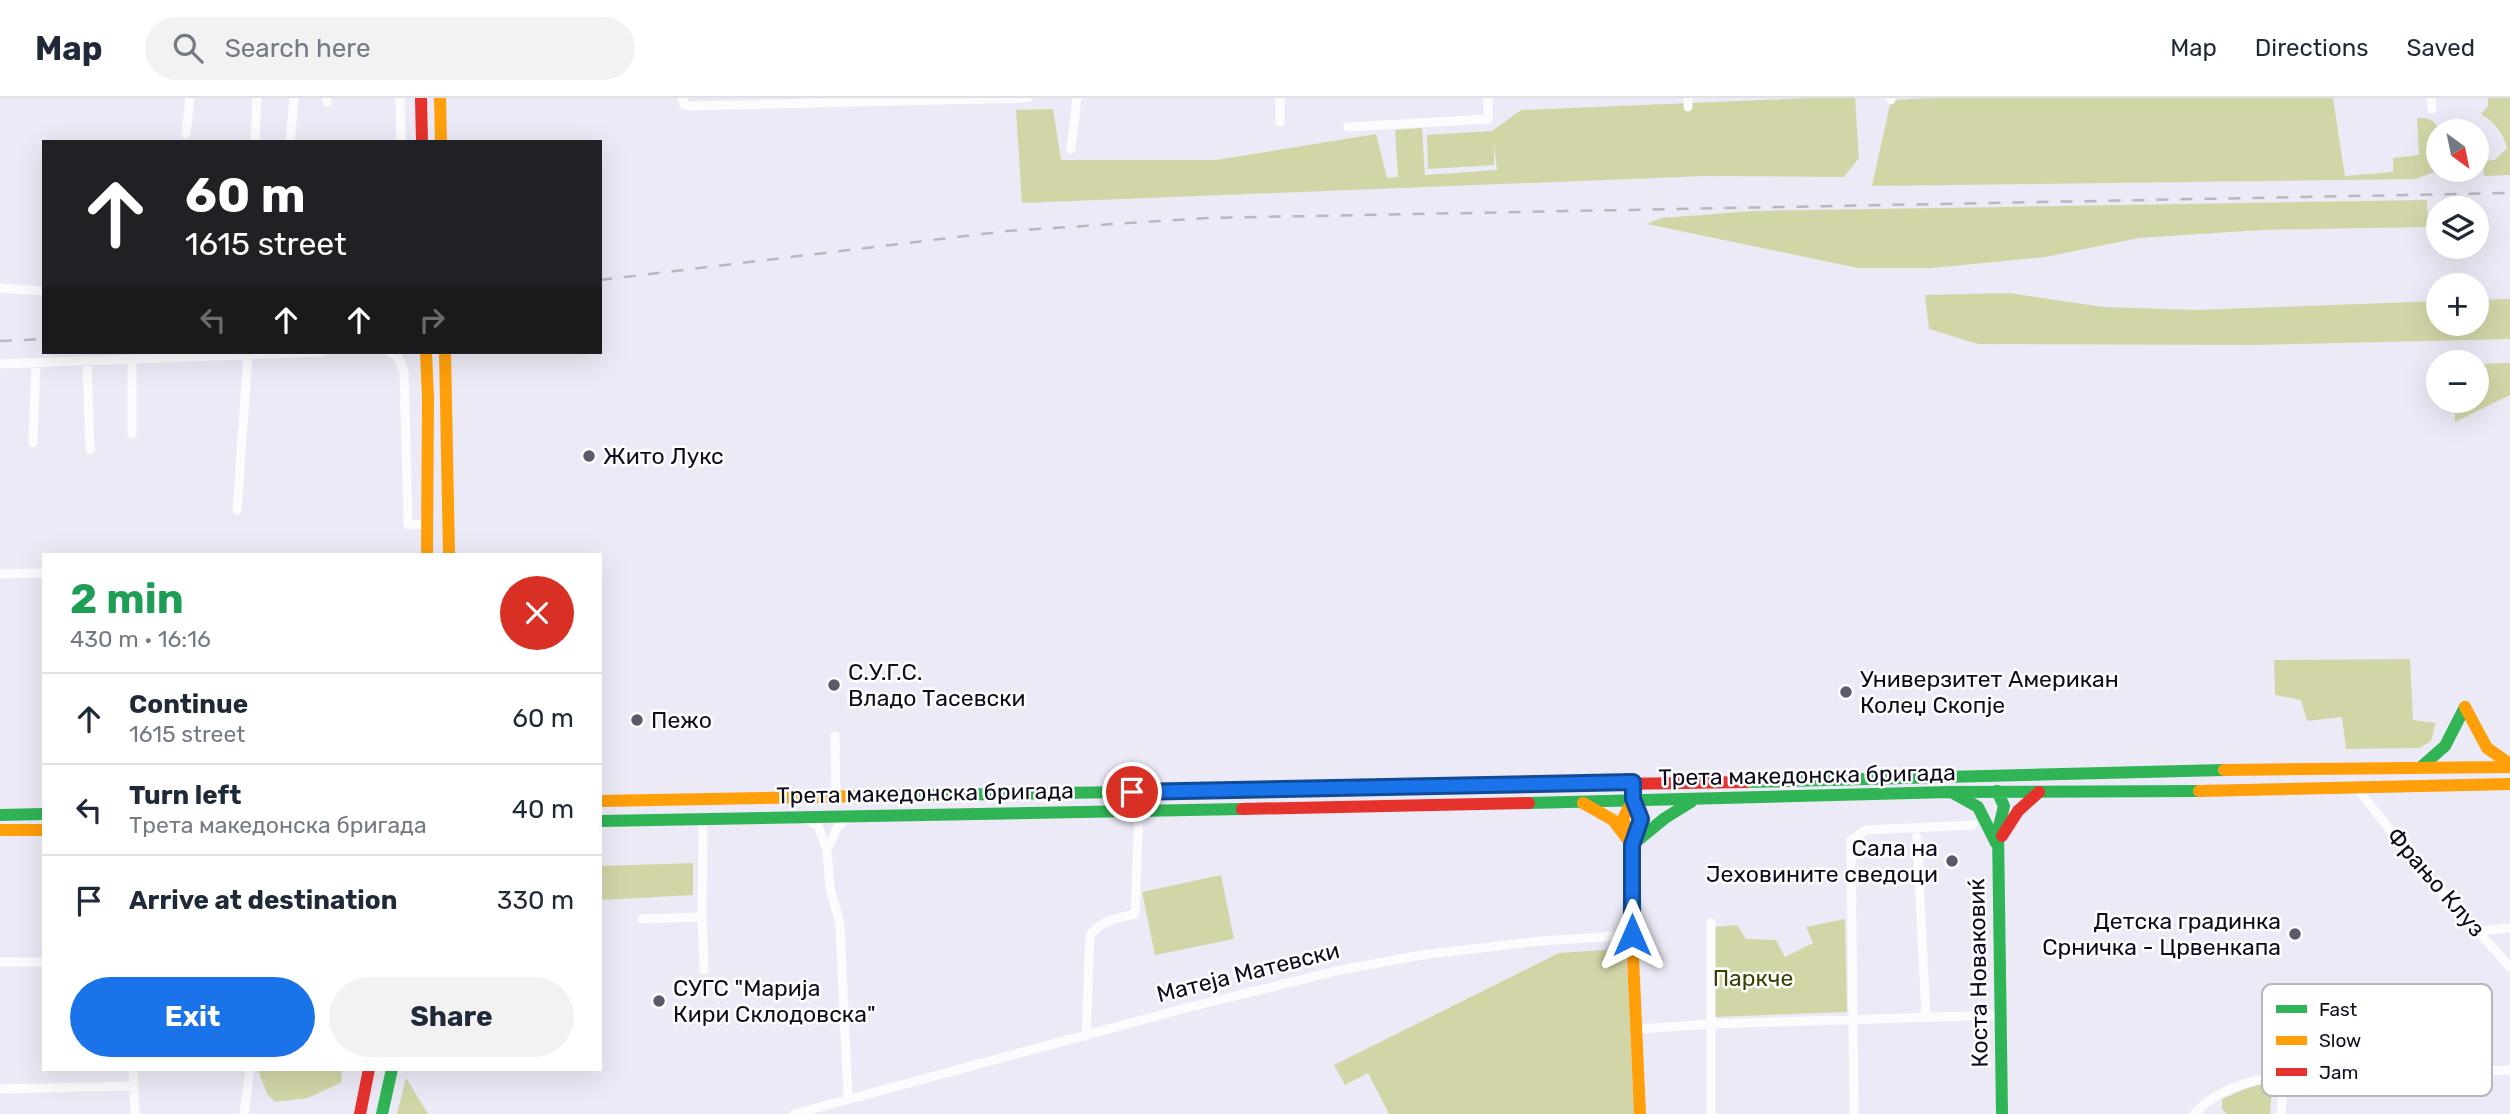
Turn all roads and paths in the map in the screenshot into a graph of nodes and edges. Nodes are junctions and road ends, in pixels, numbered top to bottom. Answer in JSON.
{"nodes":[{"id":1,"x":190,"y":98,"type":"edge"},
{"id":2,"x":257,"y":98,"type":"edge"},
{"id":3,"x":294,"y":98,"type":"edge"},
{"id":4,"x":400,"y":98,"type":"edge"},
{"id":5,"x":421,"y":98,"type":"edge"},
{"id":6,"x":440,"y":98,"type":"edge"},
{"id":7,"x":1028,"y":98,"type":"edge"},
{"id":8,"x":1077,"y":98,"type":"edge"},
{"id":9,"x":1280,"y":98,"type":"edge"},
{"id":10,"x":1488,"y":98,"type":"edge"},
{"id":11,"x":2431,"y":98,"type":"edge"},
{"id":12,"x":874,"y":100,"type":"edge"},
{"id":13,"x":683,"y":101,"type":"edge"},
{"id":14,"x":2432,"y":109,"type":"dead end"},
{"id":15,"x":1280,"y":122,"type":"dead end"},
{"id":16,"x":1348,"y":127,"type":"dead end"},
{"id":17,"x":186,"y":134,"type":"dead end"},
{"id":18,"x":255,"y":140,"type":"edge"},
{"id":19,"x":290,"y":140,"type":"edge"},
{"id":20,"x":401,"y":140,"type":"edge"},
{"id":21,"x":422,"y":140,"type":"edge"},
{"id":22,"x":441,"y":140,"type":"edge"},
{"id":23,"x":1071,"y":149,"type":"dead end"},
{"id":24,"x":0,"y":288,"type":"edge"},
{"id":25,"x":42,"y":291,"type":"edge"},
{"id":26,"x":272,"y":354,"type":"edge"},
{"id":27,"x":396,"y":354,"type":"edge"},
{"id":28,"x":426,"y":354,"type":"edge"},
{"id":29,"x":445,"y":354,"type":"edge"},
{"id":30,"x":247,"y":355,"type":"junction"},
{"id":31,"x":132,"y":359,"type":"junction"},
{"id":32,"x":87,"y":361,"type":"junction"},
{"id":33,"x":36,"y":363,"type":"junction"},
{"id":34,"x":0,"y":364,"type":"edge"},
{"id":35,"x":132,"y":434,"type":"dead end"},
{"id":36,"x":33,"y":443,"type":"dead end"},
{"id":37,"x":90,"y":450,"type":"dead end"},
{"id":38,"x":237,"y":510,"type":"dead end"},
{"id":39,"x":428,"y":524,"type":"junction"},
{"id":40,"x":427,"y":553,"type":"edge"},
{"id":41,"x":449,"y":553,"type":"edge"},
{"id":42,"x":42,"y":573,"type":"edge"},
{"id":43,"x":0,"y":574,"type":"edge"},
{"id":44,"x":835,"y":736,"type":"dead end"},
{"id":45,"x":2510,"y":765,"type":"edge"},
{"id":46,"x":2421,"y":767,"type":"junction"},
{"id":47,"x":1995,"y":775,"type":"junction"},
{"id":48,"x":1633,"y":782,"type":"junction"},
{"id":49,"x":2510,"y":784,"type":"edge"},
{"id":50,"x":1997,"y":791,"type":"junction"},
{"id":51,"x":1950,"y":792,"type":"junction"},
{"id":52,"x":2039,"y":792,"type":"junction"},
{"id":53,"x":2360,"y":792,"type":"junction"},
{"id":54,"x":836,"y":797,"type":"junction"},
{"id":55,"x":1633,"y":799,"type":"junction"},
{"id":56,"x":1694,"y":800,"type":"junction"},
{"id":57,"x":602,"y":801,"type":"edge"},
{"id":58,"x":1582,"y":802,"type":"junction"},
{"id":59,"x":1139,"y":810,"type":"junction"},
{"id":60,"x":42,"y":814,"type":"edge"},
{"id":61,"x":0,"y":815,"type":"edge"},
{"id":62,"x":850,"y":816,"type":"junction"},
{"id":63,"x":803,"y":817,"type":"junction"},
{"id":64,"x":703,"y":818,"type":"junction"},
{"id":65,"x":602,"y":821,"type":"edge"},
{"id":66,"x":1973,"y":825,"type":"dead end"},
{"id":67,"x":0,"y":830,"type":"edge"},
{"id":68,"x":42,"y":830,"type":"edge"},
{"id":69,"x":1917,"y":837,"type":"dead end"},
{"id":70,"x":1632,"y":845,"type":"junction"},
{"id":71,"x":1998,"y":847,"type":"junction"},
{"id":72,"x":827,"y":850,"type":"junction"},
{"id":73,"x":702,"y":917,"type":"junction"},
{"id":74,"x":642,"y":919,"type":"dead end"},
{"id":75,"x":1711,"y":923,"type":"dead end"},
{"id":76,"x":2510,"y":928,"type":"edge"},
{"id":77,"x":2479,"y":930,"type":"junction"},
{"id":78,"x":1632,"y":935,"type":"junction"},
{"id":79,"x":0,"y":962,"type":"edge"},
{"id":80,"x":42,"y":962,"type":"edge"},
{"id":81,"x":2510,"y":967,"type":"edge"},
{"id":82,"x":704,"y":970,"type":"dead end"},
{"id":83,"x":1999,"y":1015,"type":"junction"},
{"id":84,"x":1926,"y":1017,"type":"junction"},
{"id":85,"x":1853,"y":1019,"type":"junction"},
{"id":86,"x":1711,"y":1024,"type":"junction"},
{"id":87,"x":1638,"y":1029,"type":"junction"},
{"id":88,"x":1086,"y":1036,"type":"junction"},
{"id":89,"x":2510,"y":1069,"type":"edge"},
{"id":90,"x":2492,"y":1070,"type":"edge"},
{"id":91,"x":134,"y":1071,"type":"edge"},
{"id":92,"x":250,"y":1071,"type":"edge"},
{"id":93,"x":369,"y":1071,"type":"edge"},
{"id":94,"x":392,"y":1071,"type":"edge"},
{"id":95,"x":2262,"y":1080,"type":"edge"},
{"id":96,"x":134,"y":1086,"type":"junction"},
{"id":97,"x":0,"y":1089,"type":"edge"},
{"id":98,"x":2282,"y":1096,"type":"edge"},
{"id":99,"x":848,"y":1098,"type":"junction"},
{"id":100,"x":135,"y":1114,"type":"edge"},
{"id":101,"x":244,"y":1114,"type":"edge"},
{"id":102,"x":360,"y":1114,"type":"edge"},
{"id":103,"x":382,"y":1114,"type":"edge"},
{"id":104,"x":794,"y":1114,"type":"edge"},
{"id":105,"x":1640,"y":1114,"type":"edge"},
{"id":106,"x":1711,"y":1114,"type":"edge"},
{"id":107,"x":1854,"y":1114,"type":"edge"},
{"id":108,"x":2002,"y":1114,"type":"edge"},
{"id":109,"x":2194,"y":1114,"type":"edge"},
{"id":110,"x":2280,"y":1114,"type":"edge"}],
"edges":[{"from":1,"to":17,"type":"street"},
{"from":2,"to":18,"type":"street"},
{"from":3,"to":19,"type":"street"},
{"from":4,"to":20,"type":"street"},
{"from":5,"to":21,"type":"street"},
{"from":6,"to":22,"type":"street"},
{"from":7,"to":12,"type":"street"},
{"from":8,"to":23,"type":"street"},
{"from":9,"to":15,"type":"street"},
{"from":10,"to":16,"type":"street"},
{"from":11,"to":14,"type":"street"},
{"from":12,"to":13,"type":"street"},
{"from":24,"to":25,"type":"street"},
{"from":26,"to":30,"type":"street"},
{"from":27,"to":39,"type":"street"},
{"from":28,"to":39,"type":"street"},
{"from":29,"to":41,"type":"street"},
{"from":30,"to":31,"type":"street"},
{"from":30,"to":38,"type":"street"},
{"from":31,"to":32,"type":"street"},
{"from":31,"to":35,"type":"street"},
{"from":32,"to":33,"type":"street"},
{"from":32,"to":37,"type":"street"},
{"from":33,"to":34,"type":"street"},
{"from":33,"to":36,"type":"street"},
{"from":39,"to":40,"type":"street"},
{"from":42,"to":43,"type":"street"},
{"from":44,"to":54,"type":"street"},
{"from":45,"to":46,"type":"street","name":"Трета македонска бригада"},
{"from":45,"to":46,"type":"street"},
{"from":46,"to":47,"type":"street","name":"Трета македонска бригада"},
{"from":47,"to":48,"type":"street","name":"Трета македонска бригада"},
{"from":47,"to":50,"type":"street","name":"Коста Новаковиќ"},
{"from":48,"to":54,"type":"street","name":"Трета македонска бригада"},
{"from":48,"to":55,"type":"street"},
{"from":49,"to":53,"type":"street","name":"Трета македонска бригада"},
{"from":50,"to":51,"type":"street","name":"Трета македонска бригада"},
{"from":50,"to":52,"type":"street","name":"Трета македонска бригада"},
{"from":50,"to":71,"type":"street","name":"Коста Новаковиќ"},
{"from":51,"to":56,"type":"street","name":"Трета македонска бригада"},
{"from":51,"to":71,"type":"street"},
{"from":52,"to":53,"type":"street","name":"Трета македонска бригада"},
{"from":52,"to":71,"type":"street"},
{"from":53,"to":77,"type":"street","name":"Фрањо Клуз"},
{"from":54,"to":57,"type":"street","name":"Трета македонска бригада"},
{"from":55,"to":56,"type":"street","name":"Трета македонска бригада"},
{"from":55,"to":58,"type":"street","name":"Трета македонска бригада"},
{"from":55,"to":70,"type":"street"},
{"from":56,"to":70,"type":"street"},
{"from":58,"to":59,"type":"street","name":"Трета македонска бригада"},
{"from":58,"to":70,"type":"street"},
{"from":59,"to":62,"type":"street","name":"Трета македонска бригада"},
{"from":59,"to":88,"type":"street"},
{"from":60,"to":61,"type":"street"},
{"from":62,"to":63,"type":"street","name":"Трета македонска бригада"},
{"from":62,"to":72,"type":"street"},
{"from":63,"to":64,"type":"street","name":"Трета македонска бригада"},
{"from":63,"to":72,"type":"street"},
{"from":64,"to":65,"type":"street","name":"Трета македонска бригада"},
{"from":64,"to":73,"type":"street"},
{"from":66,"to":85,"type":"street"},
{"from":67,"to":68,"type":"street"},
{"from":69,"to":84,"type":"street"},
{"from":70,"to":78,"type":"street"},
{"from":71,"to":83,"type":"street","name":"Коста Новаковиќ"},
{"from":72,"to":99,"type":"street"},
{"from":73,"to":74,"type":"street"},
{"from":73,"to":82,"type":"street"},
{"from":75,"to":86,"type":"street"},
{"from":76,"to":77,"type":"street"},
{"from":77,"to":81,"type":"street","name":"Фрањо Клуз"},
{"from":78,"to":87,"type":"street"},
{"from":78,"to":88,"type":"street","name":"Матеја Матевски"},
{"from":79,"to":80,"type":"street"},
{"from":83,"to":84,"type":"street"},
{"from":83,"to":108,"type":"street","name":"Коста Новаковиќ"},
{"from":84,"to":85,"type":"street"},
{"from":85,"to":86,"type":"street"},
{"from":85,"to":107,"type":"street"},
{"from":86,"to":87,"type":"street"},
{"from":86,"to":106,"type":"street"},
{"from":87,"to":105,"type":"street"},
{"from":88,"to":99,"type":"street","name":"Матеја Матевски"},
{"from":89,"to":90,"type":"street"},
{"from":91,"to":96,"type":"street"},
{"from":92,"to":101,"type":"street"},
{"from":93,"to":102,"type":"street"},
{"from":94,"to":103,"type":"street"},
{"from":95,"to":109,"type":"street"},
{"from":96,"to":97,"type":"street"},
{"from":96,"to":100,"type":"street"},
{"from":98,"to":110,"type":"street"},
{"from":99,"to":104,"type":"street","name":"Матеја Матевски"}]}
